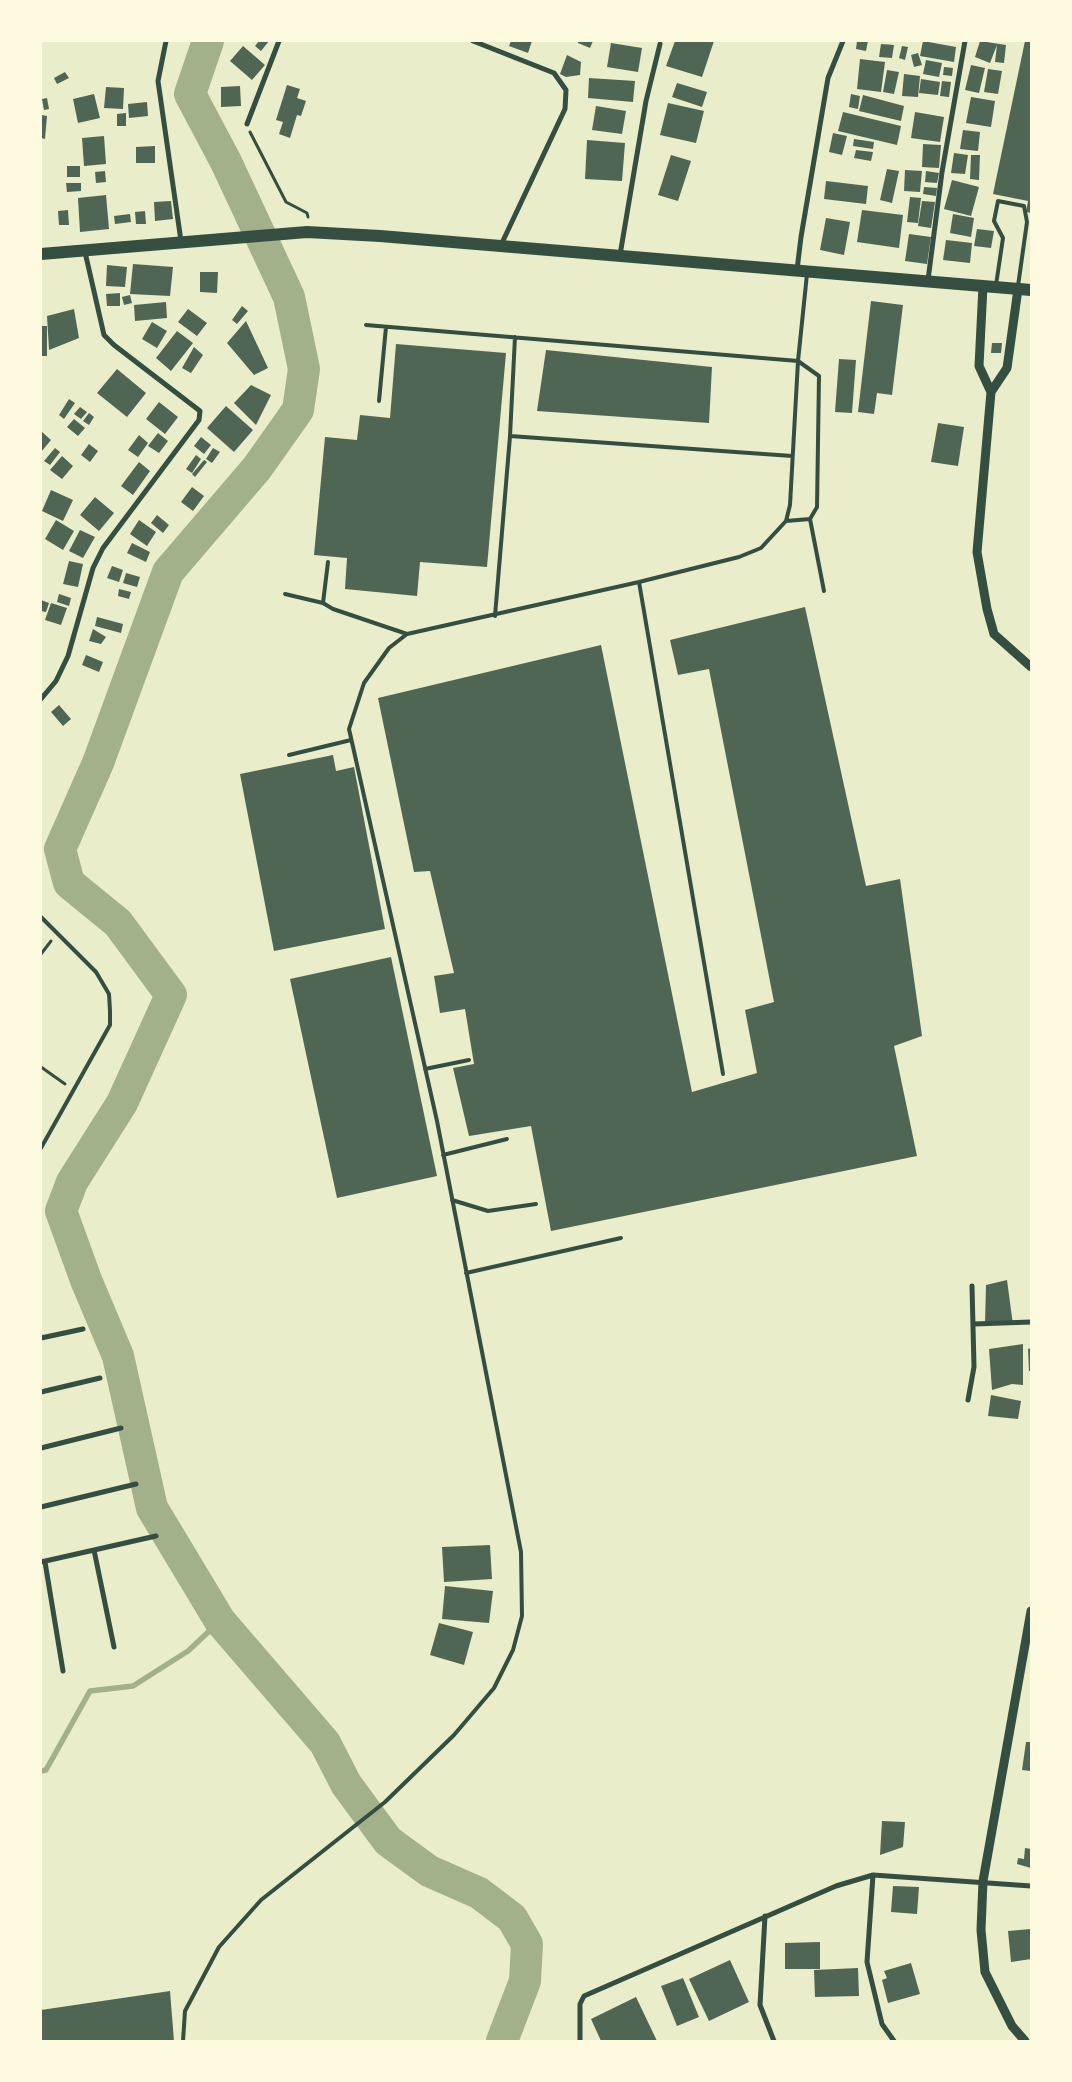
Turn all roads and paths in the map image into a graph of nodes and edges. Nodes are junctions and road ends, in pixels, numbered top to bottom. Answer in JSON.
{"nodes":[{"id":1,"x":166,"y":41,"type":"edge"},
{"id":2,"x":279,"y":41,"type":"edge"},
{"id":3,"x":473,"y":41,"type":"edge"},
{"id":4,"x":843,"y":41,"type":"edge"},
{"id":5,"x":965,"y":41,"type":"edge"},
{"id":6,"x":660,"y":44,"type":"dead end"},
{"id":7,"x":247,"y":124,"type":"joint"},
{"id":8,"x":309,"y":232,"type":"junction"},
{"id":9,"x":187,"y":241,"type":"junction"},
{"id":10,"x":501,"y":246,"type":"junction"},
{"id":11,"x":85,"y":250,"type":"junction"},
{"id":12,"x":41,"y":254,"type":"edge"},
{"id":13,"x":620,"y":255,"type":"junction"},
{"id":14,"x":802,"y":272,"type":"junction"},
{"id":15,"x":928,"y":282,"type":"junction"},
{"id":16,"x":990,"y":287,"type":"junction"},
{"id":17,"x":1024,"y":289,"type":"edge"},
{"id":18,"x":366,"y":325,"type":"dead end"},
{"id":19,"x":386,"y":328,"type":"junction"},
{"id":20,"x":515,"y":337,"type":"junction"},
{"id":21,"x":798,"y":361,"type":"junction"},
{"id":22,"x":991,"y":392,"type":"junction"},
{"id":23,"x":379,"y":401,"type":"dead end"},
{"id":24,"x":510,"y":436,"type":"junction"},
{"id":25,"x":792,"y":456,"type":"junction"},
{"id":26,"x":810,"y":519,"type":"junction"},
{"id":27,"x":786,"y":521,"type":"junction"},
{"id":28,"x":328,"y":562,"type":"dead end"},
{"id":29,"x":639,"y":582,"type":"junction"},
{"id":30,"x":824,"y":591,"type":"dead end"},
{"id":31,"x":285,"y":594,"type":"dead end"},
{"id":32,"x":323,"y":603,"type":"junction"},
{"id":33,"x":495,"y":616,"type":"junction"},
{"id":34,"x":407,"y":634,"type":"junction"},
{"id":35,"x":1031,"y":667,"type":"edge"},
{"id":36,"x":41,"y":699,"type":"edge"},
{"id":37,"x":351,"y":740,"type":"junction"},
{"id":38,"x":289,"y":755,"type":"dead end"},
{"id":39,"x":41,"y":917,"type":"edge"},
{"id":40,"x":57,"y":932,"type":"junction"},
{"id":41,"x":41,"y":954,"type":"edge"},
{"id":42,"x":469,"y":1060,"type":"dead end"},
{"id":43,"x":41,"y":1067,"type":"edge"},
{"id":44,"x":425,"y":1068,"type":"junction"},
{"id":45,"x":723,"y":1074,"type":"dead end"},
{"id":46,"x":74,"y":1090,"type":"junction"},
{"id":47,"x":507,"y":1139,"type":"dead end"},
{"id":48,"x":41,"y":1148,"type":"edge"},
{"id":49,"x":443,"y":1155,"type":"junction"},
{"id":50,"x":452,"y":1200,"type":"junction"},
{"id":51,"x":536,"y":1204,"type":"dead end"},
{"id":52,"x":621,"y":1238,"type":"dead end"},
{"id":53,"x":466,"y":1273,"type":"junction"},
{"id":54,"x":972,"y":1286,"type":"dead end"},
{"id":55,"x":1031,"y":1322,"type":"edge"},
{"id":56,"x":974,"y":1324,"type":"junction"},
{"id":57,"x":83,"y":1329,"type":"dead end"},
{"id":58,"x":41,"y":1338,"type":"edge"},
{"id":59,"x":100,"y":1378,"type":"dead end"},
{"id":60,"x":41,"y":1392,"type":"edge"},
{"id":61,"x":968,"y":1400,"type":"dead end"},
{"id":62,"x":121,"y":1428,"type":"dead end"},
{"id":63,"x":41,"y":1448,"type":"edge"},
{"id":64,"x":136,"y":1484,"type":"dead end"},
{"id":65,"x":41,"y":1507,"type":"edge"},
{"id":66,"x":156,"y":1536,"type":"dead end"},
{"id":67,"x":94,"y":1550,"type":"junction"},
{"id":68,"x":43,"y":1562,"type":"edge"},
{"id":69,"x":1031,"y":1611,"type":"edge"},
{"id":70,"x":114,"y":1647,"type":"dead end"},
{"id":71,"x":63,"y":1671,"type":"dead end"},
{"id":72,"x":873,"y":1875,"type":"junction"},
{"id":73,"x":983,"y":1881,"type":"junction"},
{"id":74,"x":1031,"y":1886,"type":"edge"},
{"id":75,"x":765,"y":1916,"type":"junction"},
{"id":76,"x":183,"y":2041,"type":"edge"},
{"id":77,"x":580,"y":2041,"type":"edge"},
{"id":78,"x":774,"y":2041,"type":"edge"},
{"id":79,"x":894,"y":2041,"type":"edge"},
{"id":80,"x":1025,"y":2041,"type":"edge"}],
"edges":[{"from":1,"to":9,"type":"street"},
{"from":2,"to":7,"type":"street"},
{"from":3,"to":10,"type":"street"},
{"from":4,"to":14,"type":"street"},
{"from":5,"to":15,"type":"street"},
{"from":6,"to":13,"type":"street"},
{"from":7,"to":8,"type":"path"},
{"from":8,"to":9,"type":"main road"},
{"from":8,"to":10,"type":"main road"},
{"from":9,"to":11,"type":"main road"},
{"from":10,"to":13,"type":"main road"},
{"from":11,"to":12,"type":"main road"},
{"from":11,"to":36,"type":"street"},
{"from":13,"to":14,"type":"main road"},
{"from":14,"to":15,"type":"main road"},
{"from":14,"to":21,"type":"lane"},
{"from":15,"to":16,"type":"main road"},
{"from":16,"to":17,"type":"main road"},
{"from":16,"to":17,"type":"lane"},
{"from":16,"to":22,"type":"street"},
{"from":17,"to":22,"type":"street"},
{"from":18,"to":19,"type":"lane"},
{"from":19,"to":20,"type":"lane"},
{"from":19,"to":23,"type":"lane"},
{"from":20,"to":21,"type":"lane"},
{"from":20,"to":24,"type":"lane"},
{"from":21,"to":25,"type":"lane"},
{"from":21,"to":26,"type":"lane"},
{"from":22,"to":35,"type":"street"},
{"from":24,"to":25,"type":"lane"},
{"from":24,"to":33,"type":"lane"},
{"from":25,"to":27,"type":"lane"},
{"from":26,"to":27,"type":"lane"},
{"from":26,"to":30,"type":"lane"},
{"from":27,"to":29,"type":"lane"},
{"from":28,"to":32,"type":"lane"},
{"from":29,"to":33,"type":"lane"},
{"from":29,"to":45,"type":"lane"},
{"from":31,"to":32,"type":"lane"},
{"from":32,"to":34,"type":"lane"},
{"from":33,"to":34,"type":"lane"},
{"from":34,"to":37,"type":"lane"},
{"from":37,"to":38,"type":"lane"},
{"from":37,"to":44,"type":"lane"},
{"from":39,"to":40,"type":"lane"},
{"from":40,"to":41,"type":"path"},
{"from":40,"to":46,"type":"lane"},
{"from":42,"to":44,"type":"lane"},
{"from":43,"to":46,"type":"path"},
{"from":44,"to":49,"type":"lane"},
{"from":46,"to":48,"type":"lane"},
{"from":47,"to":49,"type":"lane"},
{"from":49,"to":50,"type":"lane"},
{"from":50,"to":51,"type":"lane"},
{"from":50,"to":53,"type":"lane"},
{"from":52,"to":53,"type":"lane"},
{"from":53,"to":76,"type":"lane"},
{"from":54,"to":56,"type":"street"},
{"from":55,"to":56,"type":"street"},
{"from":56,"to":61,"type":"street"},
{"from":57,"to":58,"type":"street"},
{"from":59,"to":60,"type":"street"},
{"from":62,"to":63,"type":"street"},
{"from":64,"to":65,"type":"street"},
{"from":66,"to":67,"type":"street"},
{"from":67,"to":68,"type":"street"},
{"from":67,"to":70,"type":"street"},
{"from":68,"to":71,"type":"street"},
{"from":69,"to":73,"type":"street"},
{"from":72,"to":73,"type":"street"},
{"from":72,"to":75,"type":"street"},
{"from":72,"to":79,"type":"street"},
{"from":73,"to":74,"type":"street"},
{"from":73,"to":80,"type":"street"},
{"from":75,"to":77,"type":"street"},
{"from":75,"to":78,"type":"street"}]}
